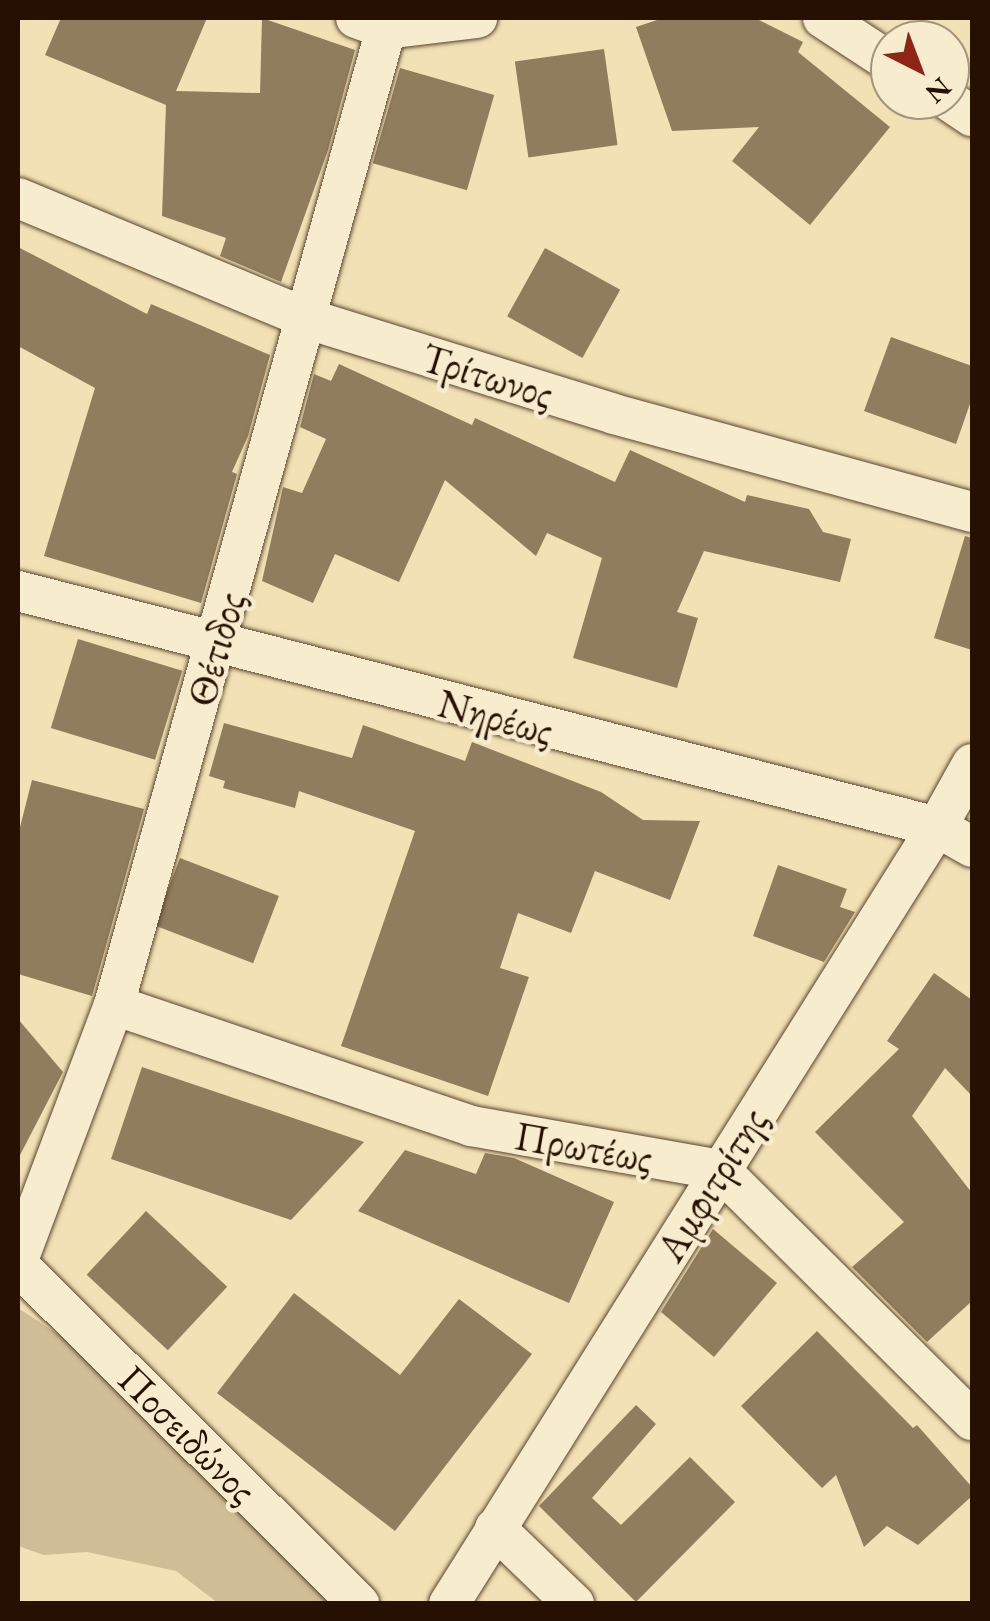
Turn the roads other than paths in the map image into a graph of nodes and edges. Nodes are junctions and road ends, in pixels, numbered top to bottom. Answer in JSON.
{"nodes":[{"id":1,"x":477,"y":18,"type":"edge"},
{"id":2,"x":822,"y":18,"type":"edge"},
{"id":3,"x":371,"y":23,"type":"edge"},
{"id":4,"x":870,"y":49,"type":"edge"},
{"id":5,"x":18,"y":198,"type":"edge"},
{"id":6,"x":308,"y":319,"type":"junction"},
{"id":7,"x":972,"y":512,"type":"edge"},
{"id":8,"x":18,"y":590,"type":"edge"},
{"id":9,"x":218,"y":639,"type":"junction"},
{"id":10,"x":972,"y":764,"type":"edge"},
{"id":11,"x":938,"y":827,"type":"junction"},
{"id":12,"x":972,"y":847,"type":"edge"},
{"id":13,"x":114,"y":1005,"type":"junction"},
{"id":14,"x":720,"y":1170,"type":"junction"},
{"id":15,"x":18,"y":1262,"type":"edge"},
{"id":16,"x":972,"y":1420,"type":"edge"},
{"id":17,"x":495,"y":1528,"type":"junction"},
{"id":18,"x":360,"y":1604,"type":"edge"},
{"id":19,"x":449,"y":1604,"type":"edge"},
{"id":20,"x":574,"y":1604,"type":"edge"}],
"edges":[{"from":1,"to":3,"type":"street"},
{"from":2,"to":4,"type":"street"},
{"from":3,"to":6,"type":"street","name":"Θέτιδος"},
{"from":5,"to":6,"type":"street","name":"Τρίτωνος"},
{"from":6,"to":7,"type":"street","name":"Τρίτωνος"},
{"from":6,"to":9,"type":"street","name":"Θέτιδος"},
{"from":8,"to":9,"type":"street","name":"Νηρέως"},
{"from":9,"to":11,"type":"street","name":"Νηρέως"},
{"from":9,"to":13,"type":"street","name":"Θέτιδος"},
{"from":10,"to":11,"type":"street","name":"Αμφιτρίτης"},
{"from":11,"to":12,"type":"street","name":"Νηρέως"},
{"from":11,"to":14,"type":"street","name":"Αμφιτρίτης"},
{"from":13,"to":14,"type":"street","name":"Πρωτέως"},
{"from":13,"to":15,"type":"street","name":"Θέτιδος"},
{"from":14,"to":16,"type":"street"},
{"from":14,"to":17,"type":"street","name":"Αμφιτρίτης"},
{"from":15,"to":18,"type":"street","name":"Ποσειδώνος"},
{"from":17,"to":19,"type":"street","name":"Αμφιτρίτης"},
{"from":17,"to":20,"type":"street"}]}
